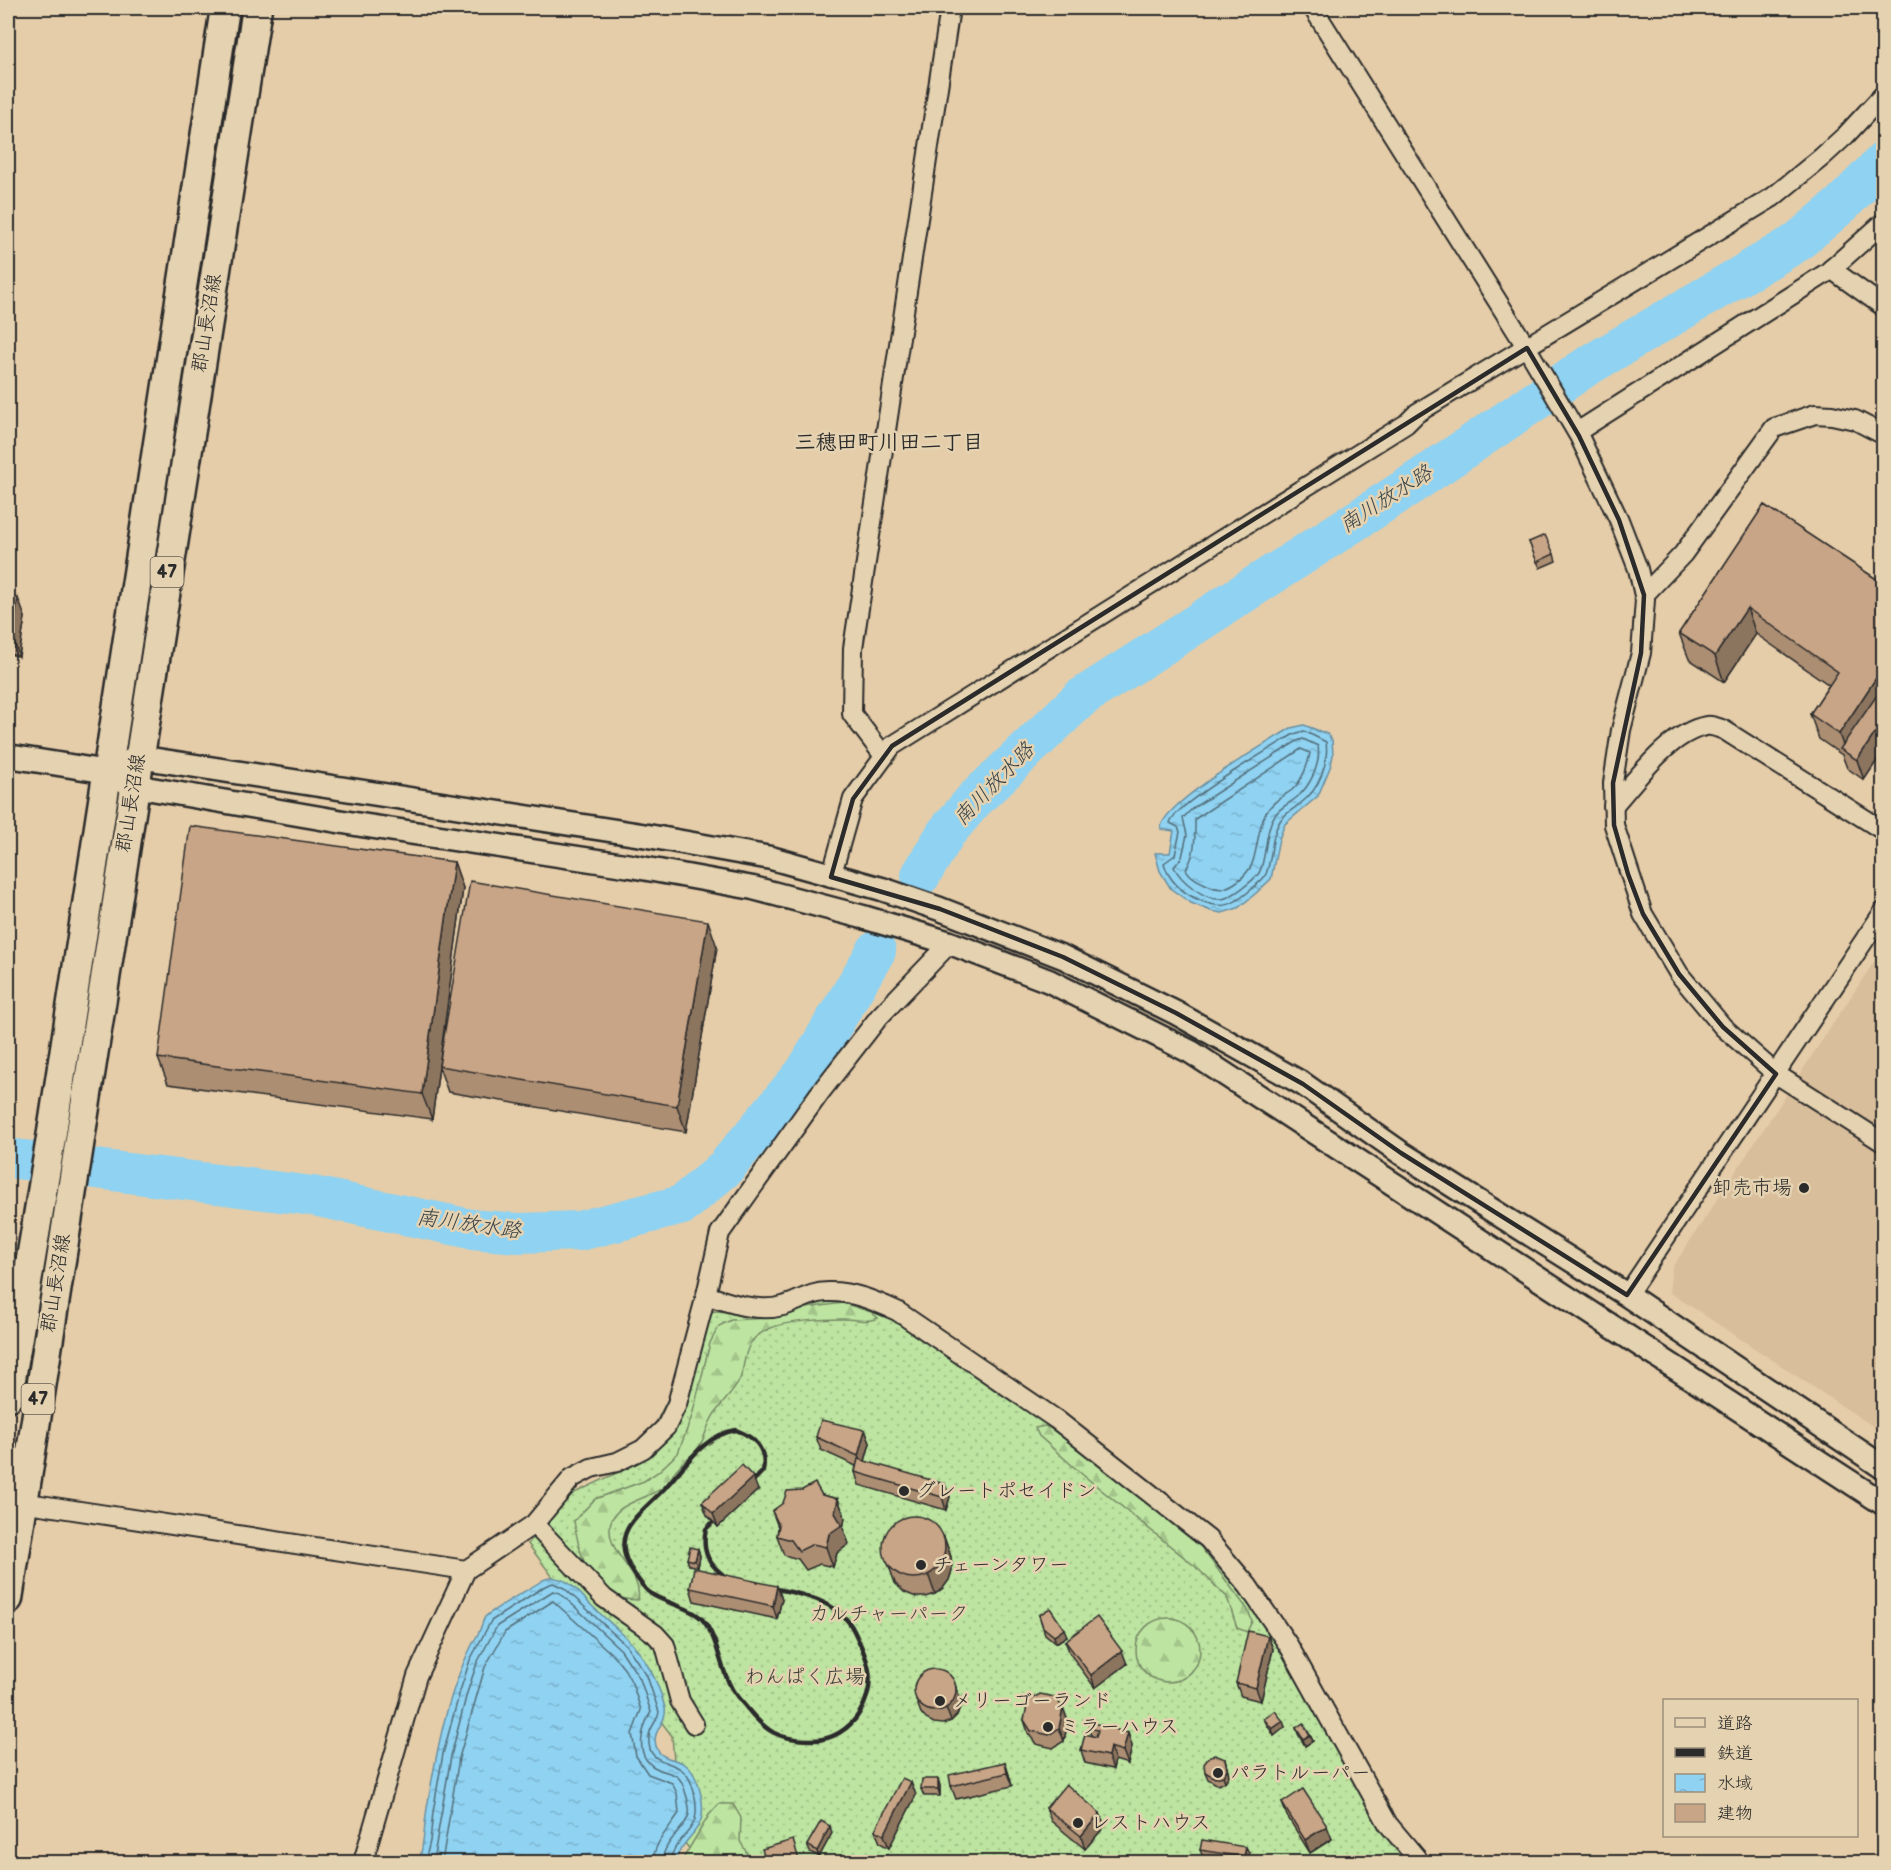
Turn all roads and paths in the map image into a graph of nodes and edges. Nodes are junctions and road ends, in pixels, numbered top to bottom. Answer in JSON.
{"nodes":[{"id":1,"x":225,"y":8,"type":"edge"},
{"id":2,"x":257,"y":8,"type":"edge"},
{"id":3,"x":950,"y":8,"type":"edge"},
{"id":4,"x":1313,"y":8,"type":"edge"},
{"id":5,"x":1884,"y":94,"type":"edge"},
{"id":6,"x":1884,"y":222,"type":"edge"},
{"id":7,"x":1831,"y":269,"type":"junction"},
{"id":8,"x":1884,"y":307,"type":"edge"},
{"id":9,"x":1531,"y":354,"type":"junction"},
{"id":10,"x":1573,"y":426,"type":"junction"},
{"id":11,"x":1884,"y":435,"type":"edge"},
{"id":12,"x":1644,"y":595,"type":"junction"},
{"id":13,"x":8,"y":756,"type":"edge"},
{"id":14,"x":884,"y":756,"type":"junction"},
{"id":15,"x":138,"y":757,"type":"junction"},
{"id":16,"x":108,"y":772,"type":"junction"},
{"id":17,"x":134,"y":786,"type":"junction"},
{"id":18,"x":1613,"y":806,"type":"junction"},
{"id":19,"x":1884,"y":831,"type":"edge"},
{"id":20,"x":831,"y":876,"type":"junction"},
{"id":21,"x":1884,"y":911,"type":"edge"},
{"id":22,"x":950,"y":943,"type":"junction"},
{"id":23,"x":1776,"y":1074,"type":"junction"},
{"id":24,"x":1884,"y":1143,"type":"edge"},
{"id":25,"x":706,"y":1295,"type":"junction"},
{"id":26,"x":1627,"y":1295,"type":"junction"},
{"id":27,"x":8,"y":1397,"type":"edge"},
{"id":28,"x":1884,"y":1468,"type":"edge"},
{"id":29,"x":15,"y":1501,"type":"edge"},
{"id":30,"x":1884,"y":1504,"type":"edge"},
{"id":31,"x":534,"y":1524,"type":"junction"},
{"id":32,"x":466,"y":1570,"type":"junction"},
{"id":33,"x":8,"y":1599,"type":"edge"},
{"id":34,"x":694,"y":1724,"type":"dead end"},
{"id":35,"x":363,"y":1863,"type":"edge"},
{"id":36,"x":1420,"y":1863,"type":"edge"}],
"edges":[{"from":1,"to":16,"type":"main road","name":"郡山長沼線","number":"47"},
{"from":2,"to":15,"type":"main road","name":"郡山長沼線","number":"47"},
{"from":3,"to":14,"type":"street"},
{"from":4,"to":9,"type":"street"},
{"from":5,"to":9,"type":"street"},
{"from":6,"to":7,"type":"street"},
{"from":7,"to":8,"type":"street"},
{"from":7,"to":10,"type":"street"},
{"from":9,"to":10,"type":"street"},
{"from":9,"to":14,"type":"street"},
{"from":10,"to":12,"type":"street"},
{"from":11,"to":12,"type":"street"},
{"from":12,"to":18,"type":"street"},
{"from":13,"to":16,"type":"street"},
{"from":14,"to":20,"type":"street"},
{"from":15,"to":16,"type":"street"},
{"from":15,"to":17,"type":"main road","name":"郡山長沼線","number":"47"},
{"from":15,"to":20,"type":"street"},
{"from":16,"to":17,"type":"street"},
{"from":16,"to":27,"type":"main road","name":"郡山長沼線","number":"47"},
{"from":17,"to":22,"type":"street"},
{"from":17,"to":29,"type":"main road","name":"郡山長沼線","number":"47"},
{"from":18,"to":19,"type":"street"},
{"from":18,"to":23,"type":"street"},
{"from":20,"to":26,"type":"street"},
{"from":21,"to":23,"type":"street"},
{"from":22,"to":25,"type":"street"},
{"from":22,"to":30,"type":"street"},
{"from":23,"to":24,"type":"street"},
{"from":23,"to":26,"type":"street"},
{"from":25,"to":31,"type":"street"},
{"from":25,"to":36,"type":"street"},
{"from":26,"to":28,"type":"street"},
{"from":29,"to":32,"type":"street"},
{"from":29,"to":33,"type":"main road","name":"郡山長沼線","number":"47"},
{"from":31,"to":32,"type":"street"},
{"from":31,"to":34,"type":"street"},
{"from":32,"to":35,"type":"street"}]}
